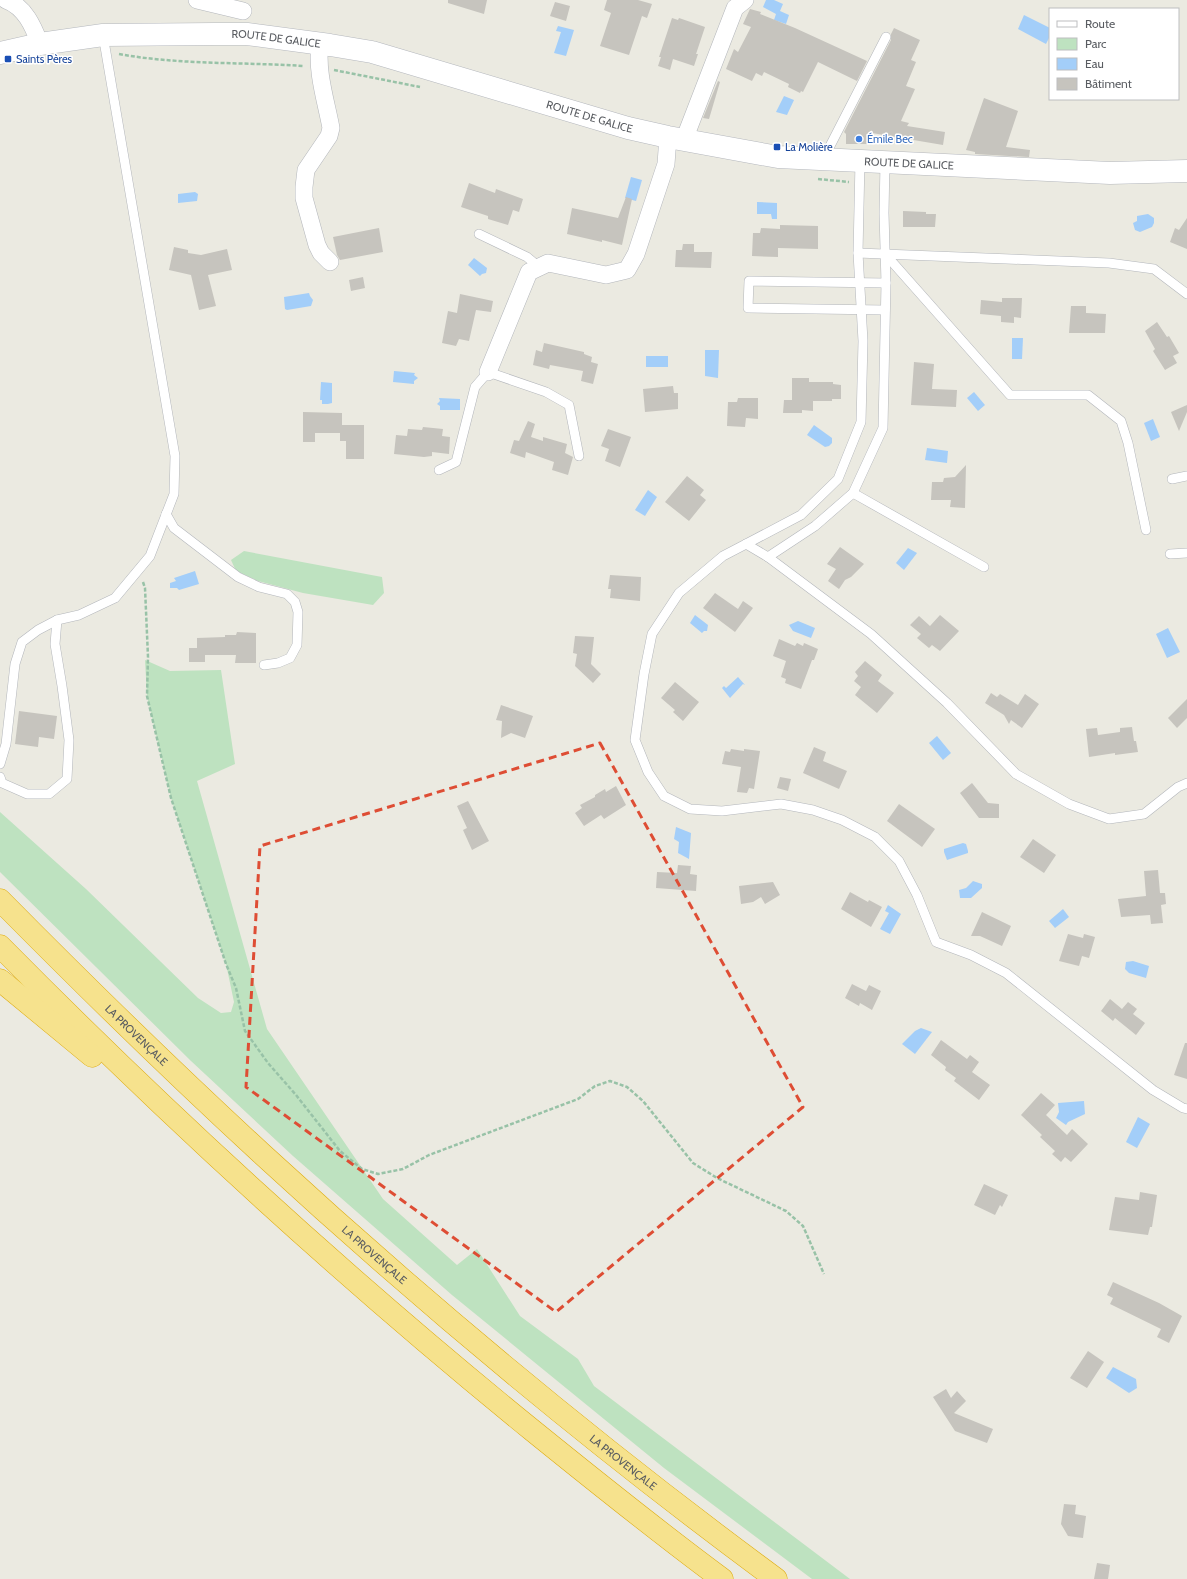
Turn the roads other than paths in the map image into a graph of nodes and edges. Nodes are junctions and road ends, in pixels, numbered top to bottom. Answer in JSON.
{"nodes":[{"id":1,"x":6,"y":0,"type":"edge"},
{"id":2,"x":197,"y":0,"type":"edge"},
{"id":3,"x":744,"y":0,"type":"edge"},
{"id":4,"x":28,"y":7,"type":"edge"},
{"id":5,"x":243,"y":11,"type":"dead end"},
{"id":6,"x":886,"y":37,"type":"dead end"},
{"id":7,"x":40,"y":44,"type":"junction"},
{"id":8,"x":104,"y":44,"type":"junction"},
{"id":9,"x":320,"y":44,"type":"junction"},
{"id":10,"x":0,"y":53,"type":"edge"},
{"id":11,"x":676,"y":139,"type":"junction"},
{"id":12,"x":830,"y":146,"type":"dead end"},
{"id":13,"x":860,"y":161,"type":"junction"},
{"id":14,"x":885,"y":161,"type":"junction"},
{"id":15,"x":1187,"y":171,"type":"edge"},
{"id":16,"x":479,"y":234,"type":"dead end"},
{"id":17,"x":858,"y":253,"type":"junction"},
{"id":18,"x":886,"y":255,"type":"junction"},
{"id":19,"x":330,"y":262,"type":"dead end"},
{"id":20,"x":540,"y":267,"type":"junction"},
{"id":21,"x":860,"y":283,"type":"junction"},
{"id":22,"x":886,"y":283,"type":"junction"},
{"id":23,"x":1187,"y":294,"type":"edge"},
{"id":24,"x":862,"y":309,"type":"junction"},
{"id":25,"x":885,"y":310,"type":"junction"},
{"id":26,"x":488,"y":372,"type":"junction"},
{"id":27,"x":579,"y":456,"type":"dead end"},
{"id":28,"x":438,"y":470,"type":"dead end"},
{"id":29,"x":1187,"y":476,"type":"edge"},
{"id":30,"x":1172,"y":479,"type":"dead end"},
{"id":31,"x":852,"y":493,"type":"junction"},
{"id":32,"x":166,"y":514,"type":"junction"},
{"id":33,"x":1146,"y":530,"type":"dead end"},
{"id":34,"x":746,"y":544,"type":"junction"},
{"id":35,"x":1187,"y":553,"type":"edge"},
{"id":36,"x":1170,"y":554,"type":"dead end"},
{"id":37,"x":768,"y":557,"type":"junction"},
{"id":38,"x":984,"y":567,"type":"dead end"},
{"id":39,"x":57,"y":620,"type":"junction"},
{"id":40,"x":264,"y":665,"type":"dead end"},
{"id":41,"x":0,"y":764,"type":"edge"},
{"id":42,"x":0,"y":777,"type":"edge"},
{"id":43,"x":1187,"y":783,"type":"edge"},
{"id":44,"x":0,"y":900,"type":"edge"},
{"id":45,"x":0,"y":946,"type":"edge"},
{"id":46,"x":0,"y":980,"type":"edge"},
{"id":47,"x":1187,"y":1109,"type":"edge"},
{"id":48,"x":238,"y":1176,"type":"junction"},
{"id":49,"x":722,"y":1579,"type":"edge"},
{"id":50,"x":776,"y":1579,"type":"edge"}],
"edges":[{"from":1,"to":4,"type":"street"},
{"from":2,"to":5,"type":"street"},
{"from":3,"to":11,"type":"street"},
{"from":4,"to":7,"type":"street"},
{"from":6,"to":12,"type":"lane"},
{"from":7,"to":8,"type":"main road","name":"ROUTE DE GALICE"},
{"from":7,"to":10,"type":"main road","name":"ROUTE DE GALICE"},
{"from":8,"to":9,"type":"main road","name":"ROUTE DE GALICE"},
{"from":8,"to":32,"type":"lane"},
{"from":9,"to":11,"type":"main road","name":"ROUTE DE GALICE"},
{"from":9,"to":19,"type":"street"},
{"from":11,"to":13,"type":"main road","name":"ROUTE DE GALICE"},
{"from":11,"to":20,"type":"street"},
{"from":13,"to":14,"type":"main road","name":"ROUTE DE GALICE"},
{"from":13,"to":17,"type":"lane"},
{"from":14,"to":15,"type":"main road","name":"ROUTE DE GALICE"},
{"from":14,"to":18,"type":"lane"},
{"from":16,"to":20,"type":"lane"},
{"from":17,"to":18,"type":"lane"},
{"from":17,"to":21,"type":"lane"},
{"from":18,"to":22,"type":"lane"},
{"from":18,"to":23,"type":"lane"},
{"from":18,"to":33,"type":"lane"},
{"from":20,"to":26,"type":"street"},
{"from":21,"to":22,"type":"lane"},
{"from":21,"to":24,"type":"lane"},
{"from":21,"to":24,"type":"lane"},
{"from":22,"to":25,"type":"lane"},
{"from":24,"to":25,"type":"lane"},
{"from":24,"to":34,"type":"lane"},
{"from":25,"to":31,"type":"lane"},
{"from":26,"to":27,"type":"lane"},
{"from":26,"to":28,"type":"lane"},
{"from":29,"to":30,"type":"lane"},
{"from":31,"to":37,"type":"lane"},
{"from":31,"to":38,"type":"lane"},
{"from":32,"to":39,"type":"lane"},
{"from":32,"to":40,"type":"lane"},
{"from":34,"to":37,"type":"lane"},
{"from":34,"to":47,"type":"lane"},
{"from":35,"to":36,"type":"lane"},
{"from":37,"to":43,"type":"lane"},
{"from":39,"to":41,"type":"lane"},
{"from":39,"to":42,"type":"lane"},
{"from":44,"to":50,"type":"highway","name":"LA PROVENÇALE"},
{"from":45,"to":48,"type":"highway"},
{"from":46,"to":48,"type":"highway"},
{"from":48,"to":49,"type":"highway"}]}
